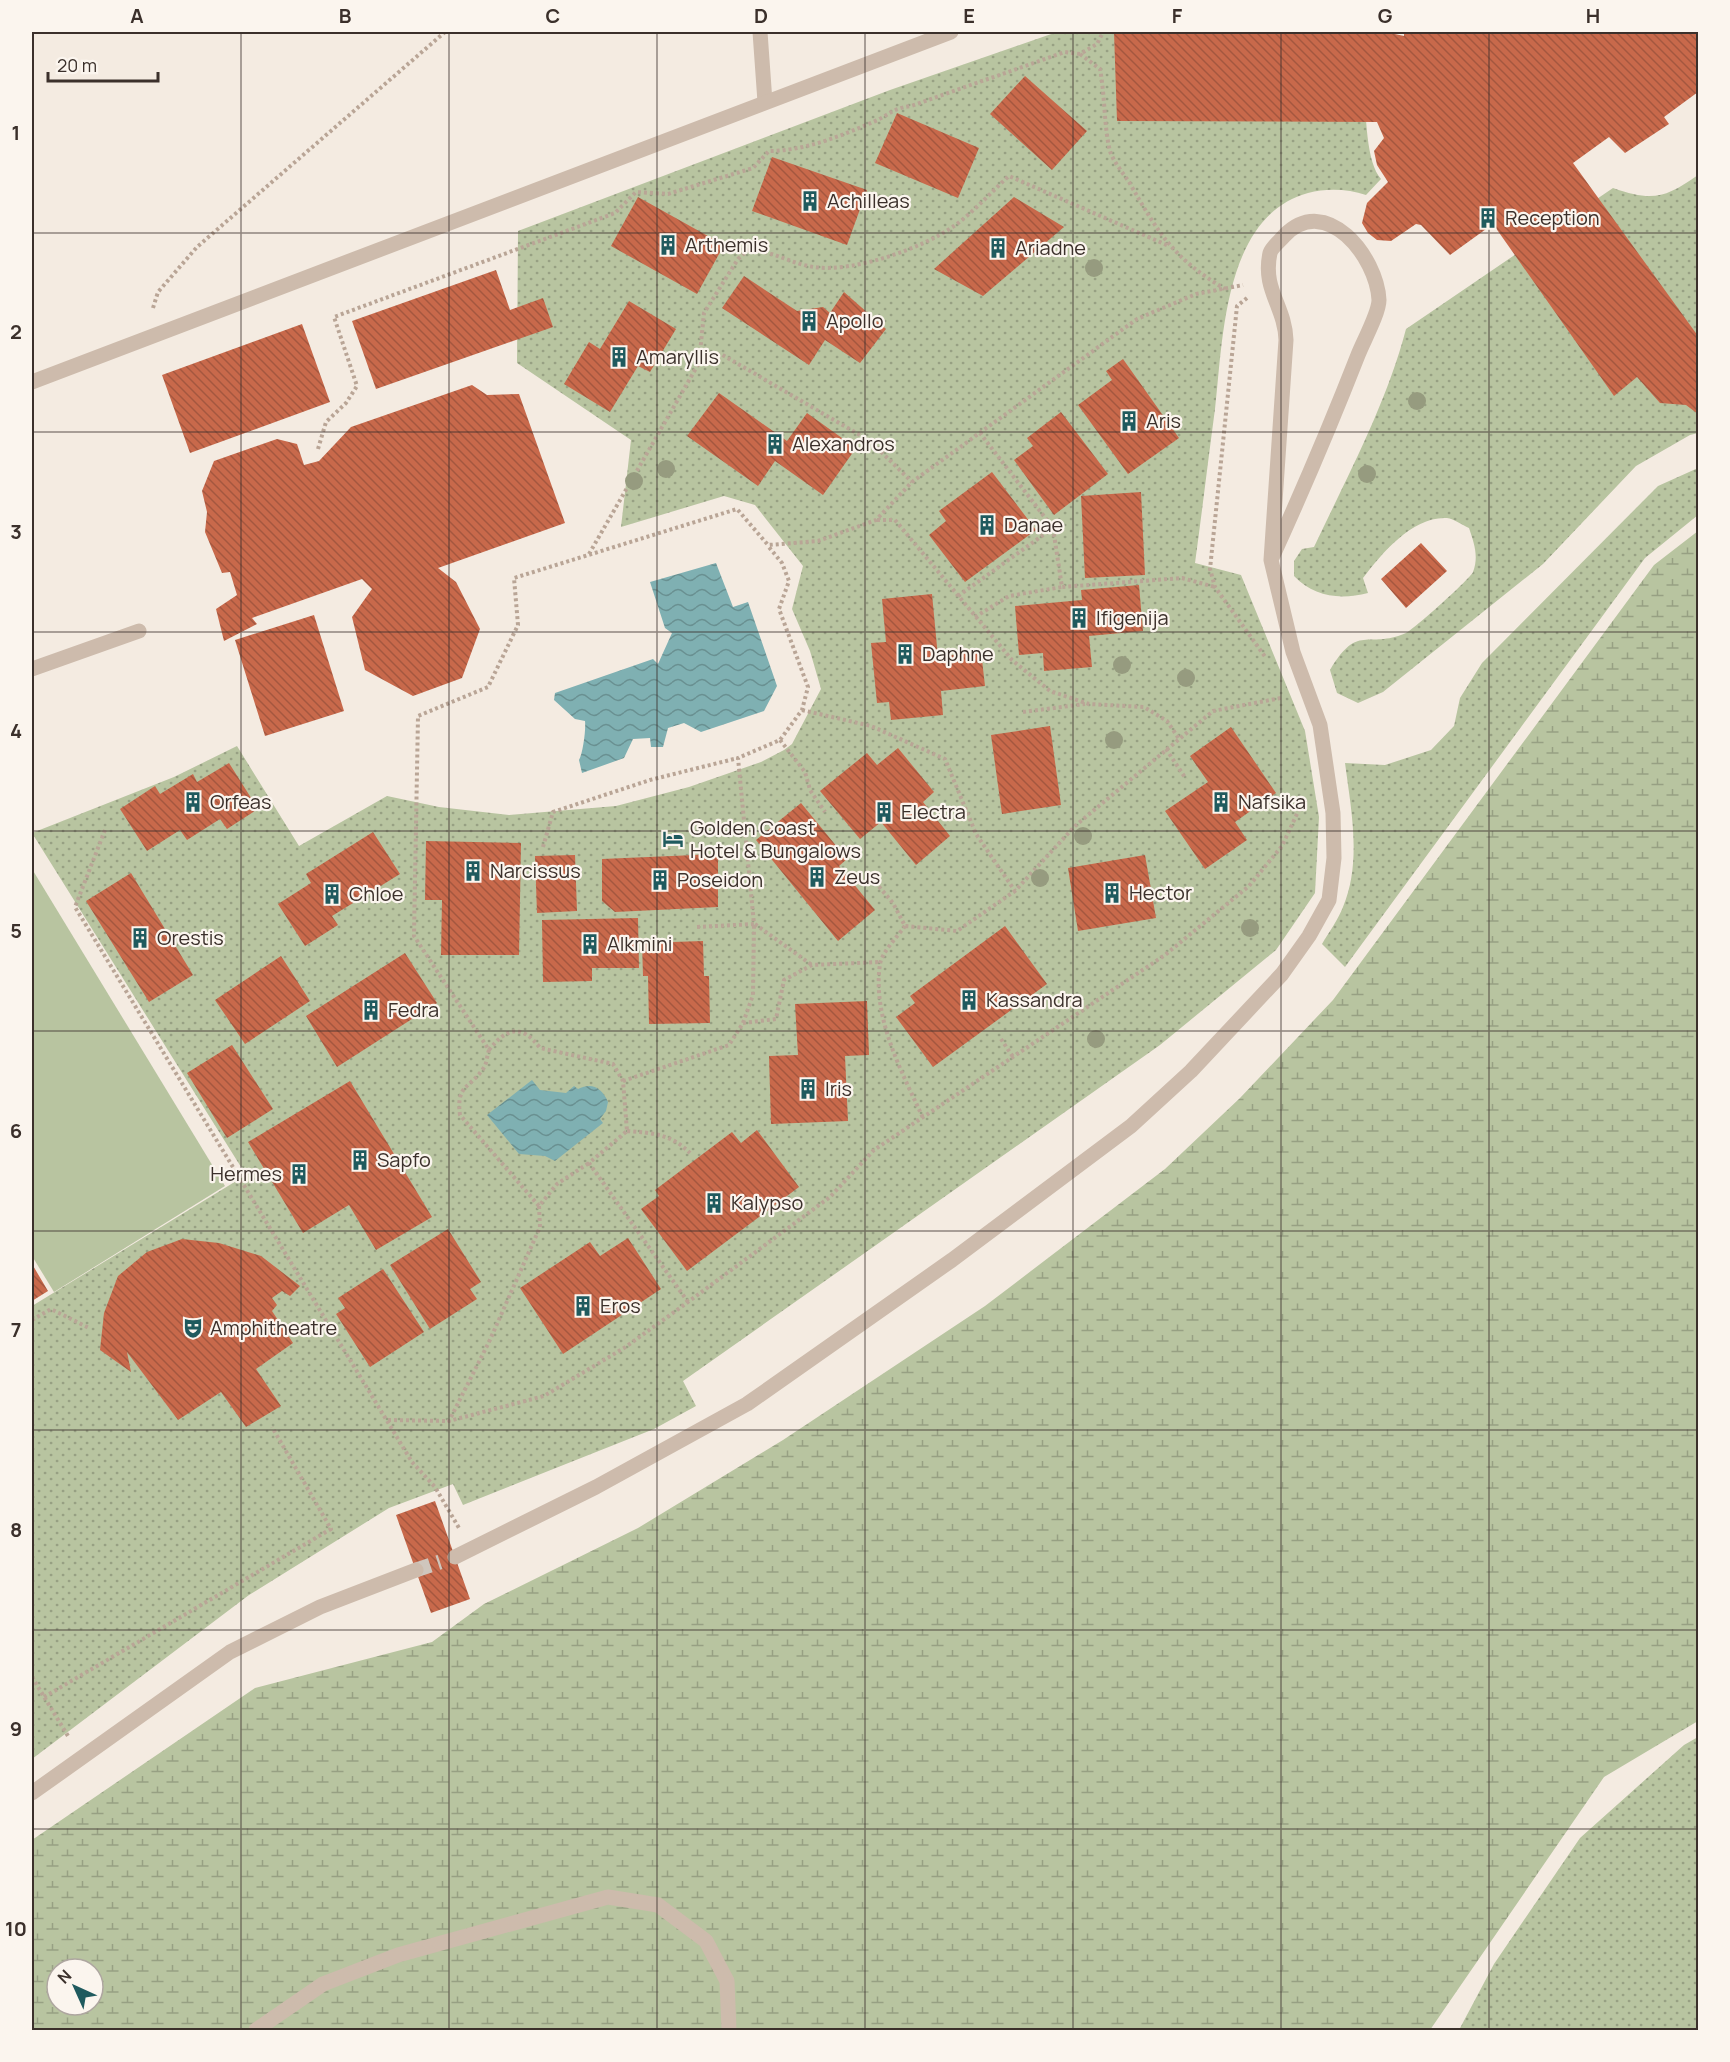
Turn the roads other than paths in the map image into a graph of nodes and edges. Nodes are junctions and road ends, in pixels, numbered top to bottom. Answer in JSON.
{"nodes":[{"id":1,"x":760,"y":32,"type":"edge"},
{"id":2,"x":951,"y":32,"type":"edge"},
{"id":3,"x":765,"y":102,"type":"junction"},
{"id":4,"x":32,"y":382,"type":"edge"},
{"id":5,"x":1271,"y":560,"type":"junction"},
{"id":6,"x":139,"y":631,"type":"dead end"},
{"id":7,"x":32,"y":669,"type":"edge"},
{"id":8,"x":455,"y":1557,"type":"tunnel mouth"},
{"id":9,"x":416,"y":1570,"type":"tunnel mouth"},
{"id":10,"x":32,"y":1793,"type":"edge"},
{"id":11,"x":256,"y":2031,"type":"edge"},
{"id":12,"x":729,"y":2031,"type":"edge"}],
"edges":[{"from":1,"to":3,"type":"street"},
{"from":2,"to":3,"type":"street"},
{"from":3,"to":4,"type":"street"},
{"from":5,"to":5,"type":"street"},
{"from":5,"to":8,"type":"street"},
{"from":6,"to":7,"type":"street"},
{"from":9,"to":10,"type":"street"},
{"from":11,"to":12,"type":"street"}]}
